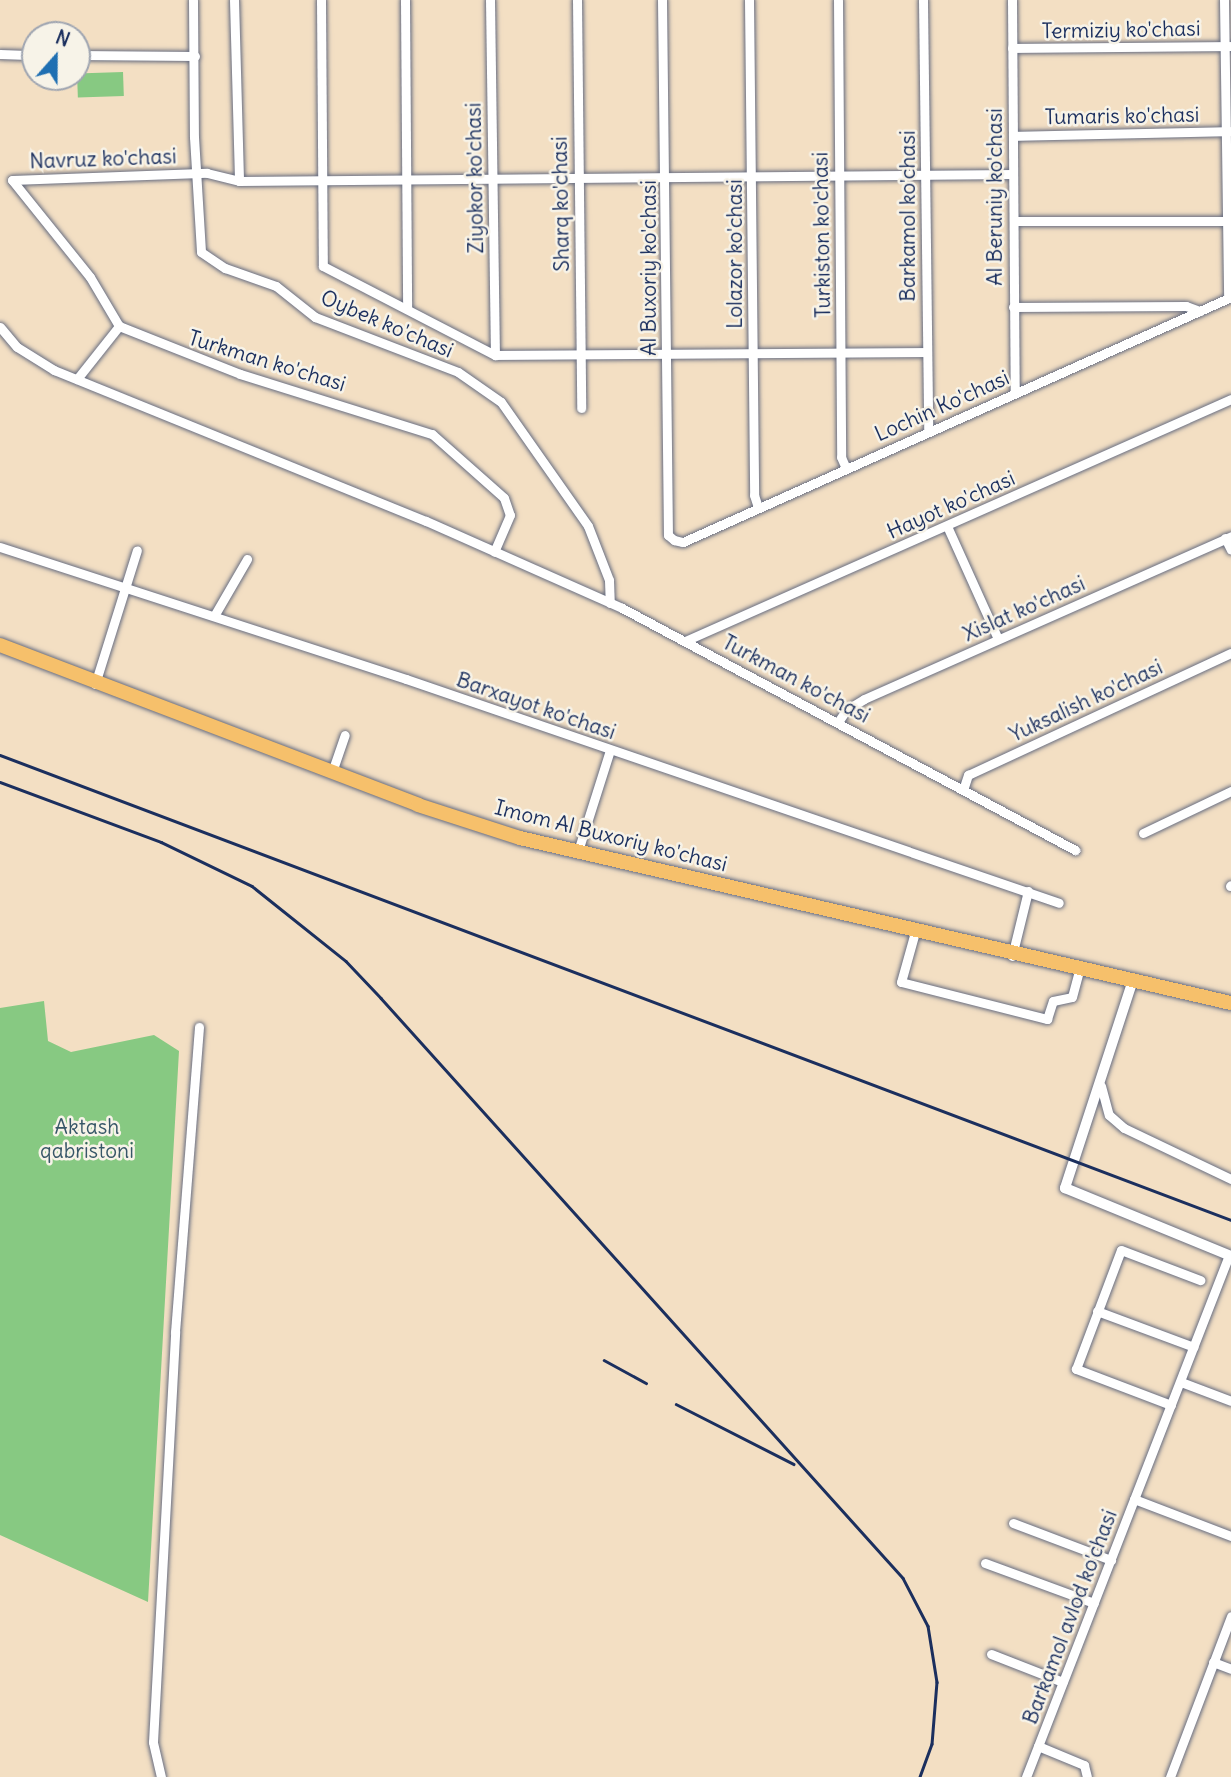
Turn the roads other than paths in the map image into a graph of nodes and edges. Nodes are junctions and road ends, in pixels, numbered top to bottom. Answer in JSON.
{"nodes":[{"id":1,"x":193,"y":0,"type":"edge"},
{"id":2,"x":234,"y":0,"type":"edge"},
{"id":3,"x":321,"y":0,"type":"edge"},
{"id":4,"x":405,"y":0,"type":"edge"},
{"id":5,"x":490,"y":0,"type":"edge"},
{"id":6,"x":577,"y":0,"type":"edge"},
{"id":7,"x":662,"y":0,"type":"edge"},
{"id":8,"x":749,"y":0,"type":"edge"},
{"id":9,"x":838,"y":0,"type":"edge"},
{"id":10,"x":923,"y":0,"type":"edge"},
{"id":11,"x":1012,"y":0,"type":"edge"},
{"id":12,"x":1224,"y":0,"type":"edge"},
{"id":13,"x":1228,"y":46,"type":"edge"},
{"id":14,"x":1012,"y":48,"type":"junction"},
{"id":15,"x":0,"y":54,"type":"edge"},
{"id":16,"x":21,"y":55,"type":"edge"},
{"id":17,"x":91,"y":55,"type":"edge"},
{"id":18,"x":195,"y":55,"type":"junction"},
{"id":19,"x":1228,"y":131,"type":"edge"},
{"id":20,"x":1013,"y":136,"type":"junction"},
{"id":21,"x":196,"y":173,"type":"junction"},
{"id":22,"x":1013,"y":174,"type":"junction"},
{"id":23,"x":838,"y":175,"type":"junction"},
{"id":24,"x":925,"y":175,"type":"junction"},
{"id":25,"x":752,"y":176,"type":"junction"},
{"id":26,"x":578,"y":178,"type":"junction"},
{"id":27,"x":666,"y":178,"type":"junction"},
{"id":28,"x":406,"y":179,"type":"junction"},
{"id":29,"x":492,"y":179,"type":"junction"},
{"id":30,"x":323,"y":180,"type":"junction"},
{"id":31,"x":239,"y":181,"type":"junction"},
{"id":32,"x":1014,"y":221,"type":"junction"},
{"id":33,"x":1228,"y":221,"type":"edge"},
{"id":34,"x":1230,"y":298,"type":"edge"},
{"id":35,"x":1013,"y":307,"type":"junction"},
{"id":36,"x":407,"y":309,"type":"junction"},
{"id":37,"x":1200,"y":311,"type":"junction"},
{"id":38,"x":119,"y":326,"type":"junction"},
{"id":39,"x":0,"y":327,"type":"edge"},
{"id":40,"x":926,"y":352,"type":"junction"},
{"id":41,"x":841,"y":353,"type":"junction"},
{"id":42,"x":667,"y":354,"type":"junction"},
{"id":43,"x":753,"y":354,"type":"junction"},
{"id":44,"x":495,"y":355,"type":"junction"},
{"id":45,"x":580,"y":355,"type":"junction"},
{"id":46,"x":77,"y":379,"type":"junction"},
{"id":47,"x":1015,"y":393,"type":"junction"},
{"id":48,"x":1231,"y":400,"type":"edge"},
{"id":49,"x":581,"y":408,"type":"dead end"},
{"id":50,"x":928,"y":432,"type":"junction"},
{"id":51,"x":846,"y":468,"type":"junction"},
{"id":52,"x":758,"y":507,"type":"junction"},
{"id":53,"x":947,"y":526,"type":"junction"},
{"id":54,"x":668,"y":535,"type":"joint"},
{"id":55,"x":1228,"y":537,"type":"edge"},
{"id":56,"x":0,"y":547,"type":"edge"},
{"id":57,"x":138,"y":550,"type":"dead end"},
{"id":58,"x":1231,"y":550,"type":"edge"},
{"id":59,"x":494,"y":552,"type":"junction"},
{"id":60,"x":247,"y":559,"type":"dead end"},
{"id":61,"x":125,"y":589,"type":"junction"},
{"id":62,"x":610,"y":603,"type":"junction"},
{"id":63,"x":214,"y":617,"type":"junction"},
{"id":64,"x":998,"y":639,"type":"junction"},
{"id":65,"x":685,"y":640,"type":"junction"},
{"id":66,"x":0,"y":645,"type":"edge"},
{"id":67,"x":1231,"y":653,"type":"edge"},
{"id":68,"x":95,"y":684,"type":"junction"},
{"id":69,"x":838,"y":722,"type":"junction"},
{"id":70,"x":345,"y":735,"type":"dead end"},
{"id":71,"x":610,"y":750,"type":"junction"},
{"id":72,"x":332,"y":772,"type":"junction"},
{"id":73,"x":964,"y":787,"type":"junction"},
{"id":74,"x":1231,"y":791,"type":"edge"},
{"id":75,"x":1143,"y":833,"type":"dead end"},
{"id":76,"x":1074,"y":850,"type":"dead end"},
{"id":77,"x":578,"y":851,"type":"junction"},
{"id":78,"x":1027,"y":891,"type":"junction"},
{"id":79,"x":1059,"y":903,"type":"dead end"},
{"id":80,"x":915,"y":932,"type":"junction"},
{"id":81,"x":1012,"y":956,"type":"junction"},
{"id":82,"x":1079,"y":971,"type":"junction"},
{"id":83,"x":1132,"y":983,"type":"junction"},
{"id":84,"x":1231,"y":1003,"type":"edge"},
{"id":85,"x":199,"y":1027,"type":"dead end"},
{"id":86,"x":1101,"y":1086,"type":"junction"},
{"id":87,"x":1231,"y":1179,"type":"edge"},
{"id":88,"x":1230,"y":1256,"type":"edge"},
{"id":89,"x":1200,"y":1280,"type":"dead end"},
{"id":90,"x":1097,"y":1311,"type":"junction"},
{"id":91,"x":1194,"y":1348,"type":"junction"},
{"id":92,"x":1181,"y":1382,"type":"junction"},
{"id":93,"x":1231,"y":1401,"type":"edge"},
{"id":94,"x":1171,"y":1405,"type":"junction"},
{"id":95,"x":1134,"y":1500,"type":"junction"},
{"id":96,"x":1013,"y":1523,"type":"dead end"},
{"id":97,"x":1231,"y":1536,"type":"edge"},
{"id":98,"x":1111,"y":1560,"type":"junction"},
{"id":99,"x":985,"y":1563,"type":"dead end"},
{"id":100,"x":1094,"y":1603,"type":"junction"},
{"id":101,"x":1231,"y":1616,"type":"edge"},
{"id":102,"x":991,"y":1654,"type":"dead end"},
{"id":103,"x":1213,"y":1662,"type":"junction"},
{"id":104,"x":1231,"y":1669,"type":"edge"},
{"id":105,"x":1063,"y":1682,"type":"junction"},
{"id":106,"x":1038,"y":1746,"type":"junction"},
{"id":107,"x":161,"y":1777,"type":"edge"},
{"id":108,"x":1026,"y":1777,"type":"edge"},
{"id":109,"x":1087,"y":1777,"type":"edge"},
{"id":110,"x":1170,"y":1777,"type":"edge"}],
"edges":[{"from":1,"to":18,"type":"street","name":"Oybek ko'chasi"},
{"from":2,"to":31,"type":"street"},
{"from":3,"to":30,"type":"street"},
{"from":4,"to":28,"type":"street"},
{"from":5,"to":29,"type":"street","name":"Ziyokor ko'chasi"},
{"from":6,"to":26,"type":"street","name":"Sharq ko'chasi"},
{"from":7,"to":27,"type":"street","name":"Al Buxoriy ko'chasi"},
{"from":8,"to":25,"type":"street","name":"Lolazor ko'chasi"},
{"from":9,"to":23,"type":"street","name":"Turkiston ko'chasi"},
{"from":10,"to":24,"type":"street","name":"Barkamol ko'chasi"},
{"from":11,"to":14,"type":"street","name":"Al Beruniy ko'chasi"},
{"from":12,"to":13,"type":"street"},
{"from":13,"to":14,"type":"street","name":"Termiziy ko'chasi"},
{"from":13,"to":19,"type":"street"},
{"from":14,"to":20,"type":"street","name":"Al Beruniy ko'chasi"},
{"from":15,"to":16,"type":"street"},
{"from":17,"to":18,"type":"street"},
{"from":18,"to":21,"type":"street","name":"Oybek ko'chasi"},
{"from":19,"to":20,"type":"street","name":"Tumaris ko'chasi"},
{"from":19,"to":33,"type":"street"},
{"from":20,"to":22,"type":"street","name":"Al Beruniy ko'chasi"},
{"from":21,"to":31,"type":"street","name":"Navruz ko'chasi"},
{"from":21,"to":38,"type":"street","name":"Navruz ko'chasi"},
{"from":21,"to":62,"type":"street","name":"Oybek ko'chasi"},
{"from":22,"to":24,"type":"street","name":"Navruz ko'chasi"},
{"from":22,"to":32,"type":"street","name":"Al Beruniy ko'chasi"},
{"from":23,"to":24,"type":"street","name":"Navruz ko'chasi"},
{"from":23,"to":25,"type":"street","name":"Navruz ko'chasi"},
{"from":23,"to":41,"type":"street","name":"Turkiston ko'chasi"},
{"from":24,"to":40,"type":"street","name":"Barkamol ko'chasi"},
{"from":25,"to":27,"type":"street","name":"Navruz ko'chasi"},
{"from":25,"to":43,"type":"street","name":"Lolazor ko'chasi"},
{"from":26,"to":27,"type":"street","name":"Navruz ko'chasi"},
{"from":26,"to":29,"type":"street","name":"Navruz ko'chasi"},
{"from":26,"to":45,"type":"street","name":"Sharq ko'chasi"},
{"from":27,"to":42,"type":"street","name":"Al Buxoriy ko'chasi"},
{"from":28,"to":29,"type":"street","name":"Navruz ko'chasi"},
{"from":28,"to":30,"type":"street","name":"Navruz ko'chasi"},
{"from":28,"to":36,"type":"street"},
{"from":29,"to":44,"type":"street","name":"Ziyokor ko'chasi"},
{"from":30,"to":31,"type":"street","name":"Navruz ko'chasi"},
{"from":30,"to":36,"type":"street"},
{"from":32,"to":33,"type":"street"},
{"from":32,"to":35,"type":"street","name":"Al Beruniy ko'chasi"},
{"from":33,"to":34,"type":"street"},
{"from":34,"to":37,"type":"street","name":"Lochin Ko'chasi"},
{"from":35,"to":37,"type":"street"},
{"from":35,"to":47,"type":"street","name":"Al Beruniy ko'chasi"},
{"from":36,"to":44,"type":"street"},
{"from":37,"to":47,"type":"street","name":"Lochin Ko'chasi"},
{"from":38,"to":46,"type":"street"},
{"from":38,"to":59,"type":"street","name":"Turkman ko'chasi"},
{"from":39,"to":46,"type":"street","name":"Turkman ko'chasi"},
{"from":40,"to":41,"type":"street"},
{"from":40,"to":50,"type":"street","name":"Barkamol ko'chasi"},
{"from":41,"to":43,"type":"street"},
{"from":41,"to":51,"type":"street","name":"Turkiston ko'chasi"},
{"from":42,"to":43,"type":"street"},
{"from":42,"to":45,"type":"street"},
{"from":42,"to":54,"type":"street","name":"Al Buxoriy ko'chasi"},
{"from":43,"to":52,"type":"street","name":"Lolazor ko'chasi"},
{"from":44,"to":45,"type":"street"},
{"from":45,"to":49,"type":"street","name":"Sharq ko'chasi"},
{"from":46,"to":59,"type":"street","name":"Turkman ko'chasi"},
{"from":47,"to":50,"type":"street","name":"Lochin Ko'chasi"},
{"from":48,"to":53,"type":"street","name":"Hayot ko'chasi"},
{"from":50,"to":51,"type":"street","name":"Lochin Ko'chasi"},
{"from":51,"to":52,"type":"street","name":"Lochin Ko'chasi"},
{"from":52,"to":54,"type":"street","name":"Lochin Ko'chasi"},
{"from":53,"to":64,"type":"street"},
{"from":53,"to":65,"type":"street","name":"Hayot ko'chasi"},
{"from":55,"to":58,"type":"street"},
{"from":55,"to":64,"type":"street","name":"Xislat ko'chasi"},
{"from":56,"to":61,"type":"street","name":"Barxayot ko'chasi"},
{"from":57,"to":61,"type":"street"},
{"from":59,"to":62,"type":"street","name":"Turkman ko'chasi"},
{"from":60,"to":63,"type":"street"},
{"from":61,"to":63,"type":"street","name":"Barxayot ko'chasi"},
{"from":61,"to":68,"type":"street"},
{"from":62,"to":65,"type":"street","name":"Turkman ko'chasi"},
{"from":63,"to":71,"type":"street","name":"Barxayot ko'chasi"},
{"from":64,"to":69,"type":"street","name":"Xislat ko'chasi"},
{"from":65,"to":69,"type":"street","name":"Turkman ko'chasi"},
{"from":66,"to":68,"type":"main road","name":"Imom Al Buxoriy ko'chasi"},
{"from":67,"to":73,"type":"street","name":"Yuksalish ko'chasi"},
{"from":68,"to":72,"type":"main road","name":"Imom Al Buxoriy ko'chasi"},
{"from":69,"to":73,"type":"street","name":"Turkman ko'chasi"},
{"from":70,"to":72,"type":"street"},
{"from":71,"to":77,"type":"street"},
{"from":71,"to":78,"type":"street","name":"Barxayot ko'chasi"},
{"from":72,"to":77,"type":"main road","name":"Imom Al Buxoriy ko'chasi"},
{"from":73,"to":76,"type":"street","name":"Turkman ko'chasi"},
{"from":74,"to":75,"type":"street"},
{"from":77,"to":80,"type":"main road","name":"Imom Al Buxoriy ko'chasi"},
{"from":78,"to":79,"type":"street","name":"Barxayot ko'chasi"},
{"from":78,"to":81,"type":"street"},
{"from":80,"to":81,"type":"main road","name":"Imom Al Buxoriy ko'chasi"},
{"from":80,"to":82,"type":"street"},
{"from":81,"to":82,"type":"main road","name":"Imom Al Buxoriy ko'chasi"},
{"from":82,"to":83,"type":"main road","name":"Imom Al Buxoriy ko'chasi"},
{"from":83,"to":84,"type":"main road","name":"Imom Al Buxoriy ko'chasi"},
{"from":83,"to":86,"type":"street"},
{"from":85,"to":107,"type":"street"},
{"from":86,"to":87,"type":"street"},
{"from":86,"to":88,"type":"street"},
{"from":88,"to":91,"type":"street","name":"Barkamol avlod ko'chasi"},
{"from":89,"to":90,"type":"street"},
{"from":90,"to":91,"type":"street"},
{"from":90,"to":94,"type":"street"},
{"from":91,"to":92,"type":"street","name":"Barkamol avlod ko'chasi"},
{"from":92,"to":93,"type":"street"},
{"from":92,"to":94,"type":"street","name":"Barkamol avlod ko'chasi"},
{"from":94,"to":95,"type":"street","name":"Barkamol avlod ko'chasi"},
{"from":95,"to":97,"type":"street","name":"Barkamol avlod ko'chasi"},
{"from":95,"to":98,"type":"street","name":"Barkamol avlod ko'chasi"},
{"from":96,"to":98,"type":"street"},
{"from":98,"to":100,"type":"street","name":"Barkamol avlod ko'chasi"},
{"from":99,"to":100,"type":"street"},
{"from":100,"to":105,"type":"street","name":"Barkamol avlod ko'chasi"},
{"from":101,"to":103,"type":"street"},
{"from":102,"to":105,"type":"street"},
{"from":103,"to":104,"type":"street"},
{"from":103,"to":110,"type":"street"},
{"from":105,"to":106,"type":"street","name":"Barkamol avlod ko'chasi"},
{"from":106,"to":108,"type":"street","name":"Barkamol avlod ko'chasi"},
{"from":106,"to":109,"type":"street","name":"Barkamol avlod ko'chasi"}]}
